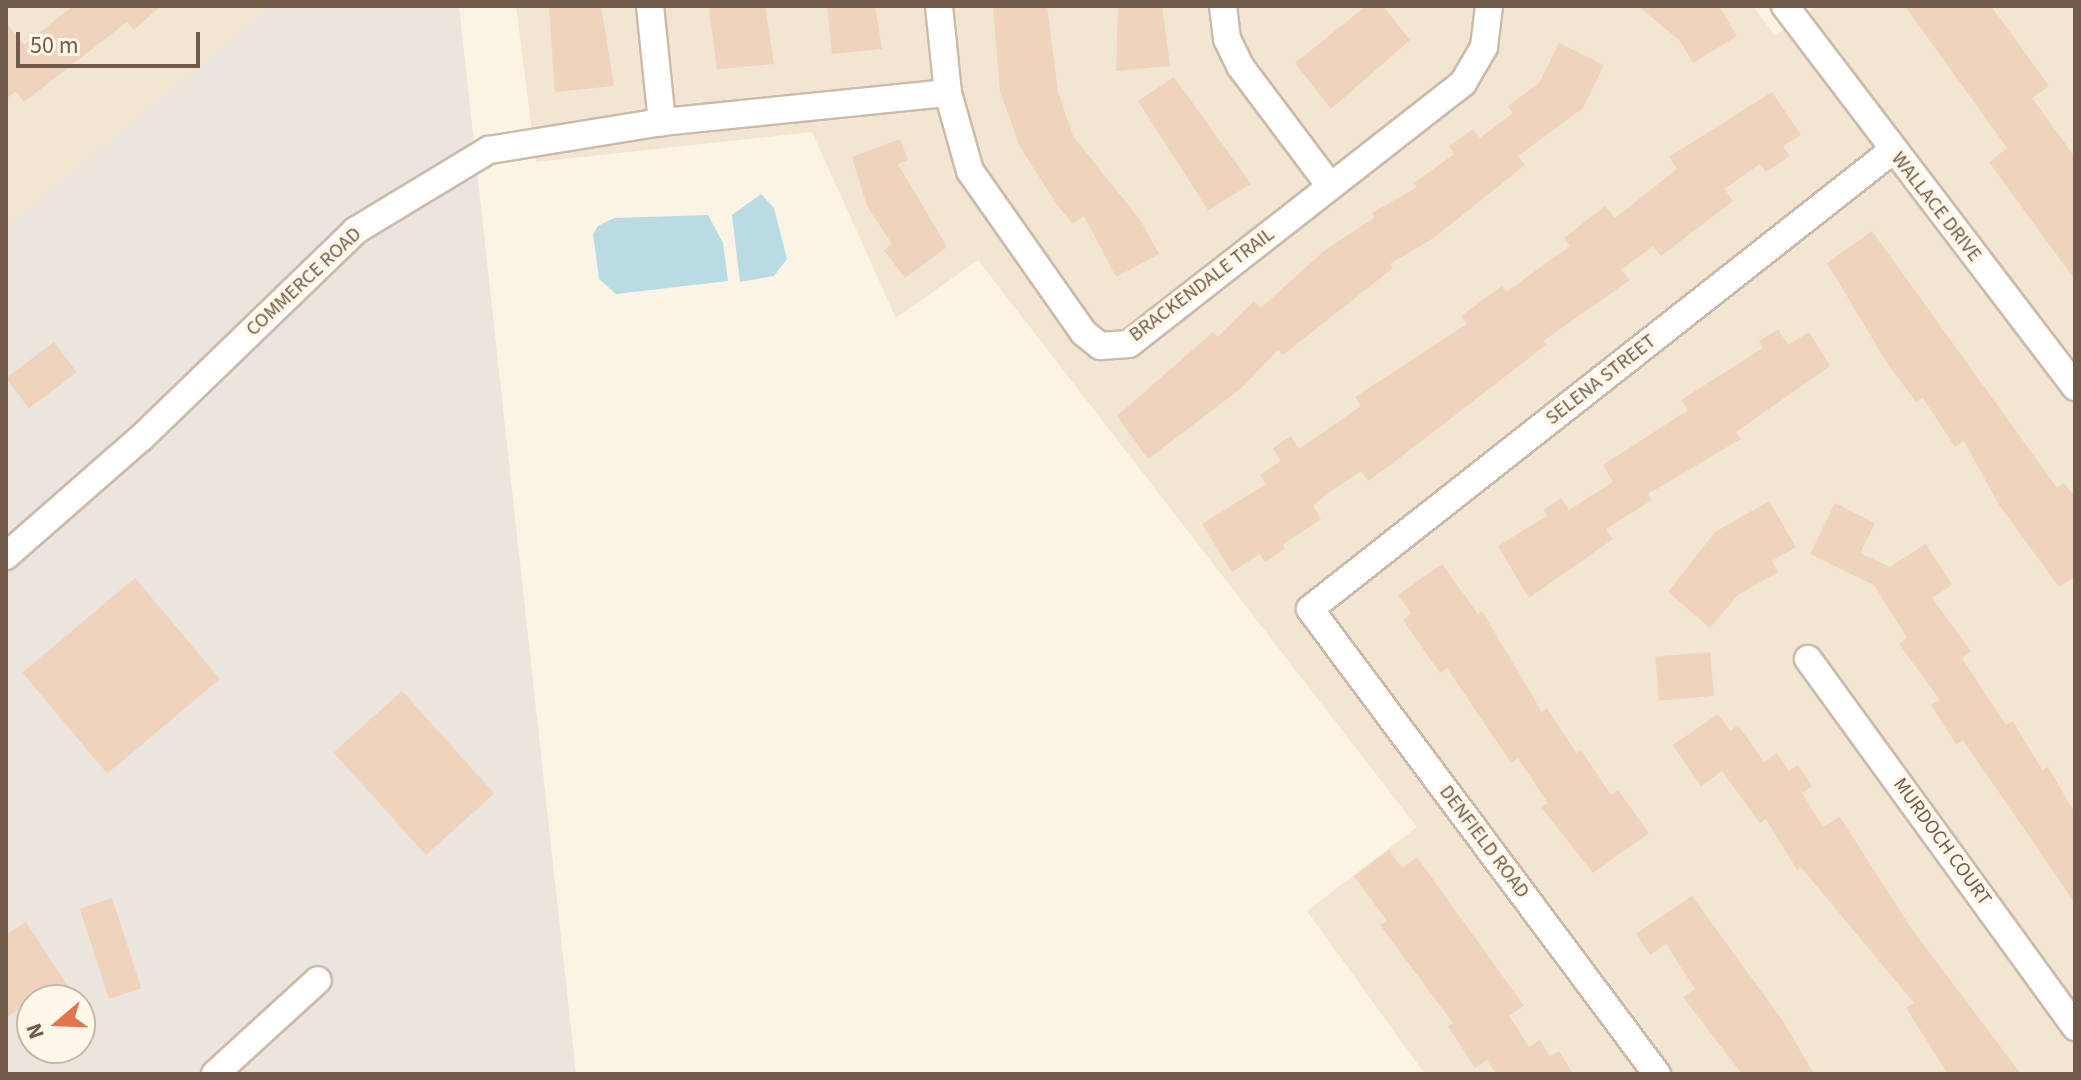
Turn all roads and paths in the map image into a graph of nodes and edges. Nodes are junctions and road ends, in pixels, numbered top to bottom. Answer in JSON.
{"nodes":[{"id":1,"x":650,"y":6,"type":"edge"},
{"id":2,"x":939,"y":6,"type":"edge"},
{"id":3,"x":1223,"y":6,"type":"edge"},
{"id":4,"x":1489,"y":6,"type":"edge"},
{"id":5,"x":1791,"y":16,"type":"edge"},
{"id":6,"x":948,"y":93,"type":"junction"},
{"id":7,"x":662,"y":122,"type":"junction"},
{"id":8,"x":1893,"y":150,"type":"junction"},
{"id":9,"x":1330,"y":186,"type":"junction"},
{"id":10,"x":2074,"y":385,"type":"edge"},
{"id":11,"x":6,"y":556,"type":"edge"},
{"id":12,"x":1310,"y":609,"type":"joint"},
{"id":13,"x":1808,"y":659,"type":"dead end"},
{"id":14,"x":318,"y":980,"type":"dead end"},
{"id":15,"x":2075,"y":1027,"type":"edge"},
{"id":16,"x":215,"y":1074,"type":"edge"},
{"id":17,"x":1657,"y":1074,"type":"edge"}],
"edges":[{"from":1,"to":7,"type":"street"},
{"from":2,"to":6,"type":"street","name":"BRACKENDALE TRAIL"},
{"from":3,"to":9,"type":"street"},
{"from":4,"to":9,"type":"street","name":"BRACKENDALE TRAIL"},
{"from":5,"to":8,"type":"street","name":"WALLACE DRIVE"},
{"from":6,"to":7,"type":"street","name":"COMMERCE ROAD"},
{"from":6,"to":9,"type":"street","name":"BRACKENDALE TRAIL"},
{"from":7,"to":11,"type":"street","name":"COMMERCE ROAD"},
{"from":8,"to":10,"type":"street","name":"WALLACE DRIVE"},
{"from":8,"to":12,"type":"street","name":"SELENA STREET"},
{"from":12,"to":17,"type":"street","name":"DENFIELD ROAD"},
{"from":13,"to":15,"type":"street","name":"MURDOCH COURT"},
{"from":14,"to":16,"type":"street"}]}
